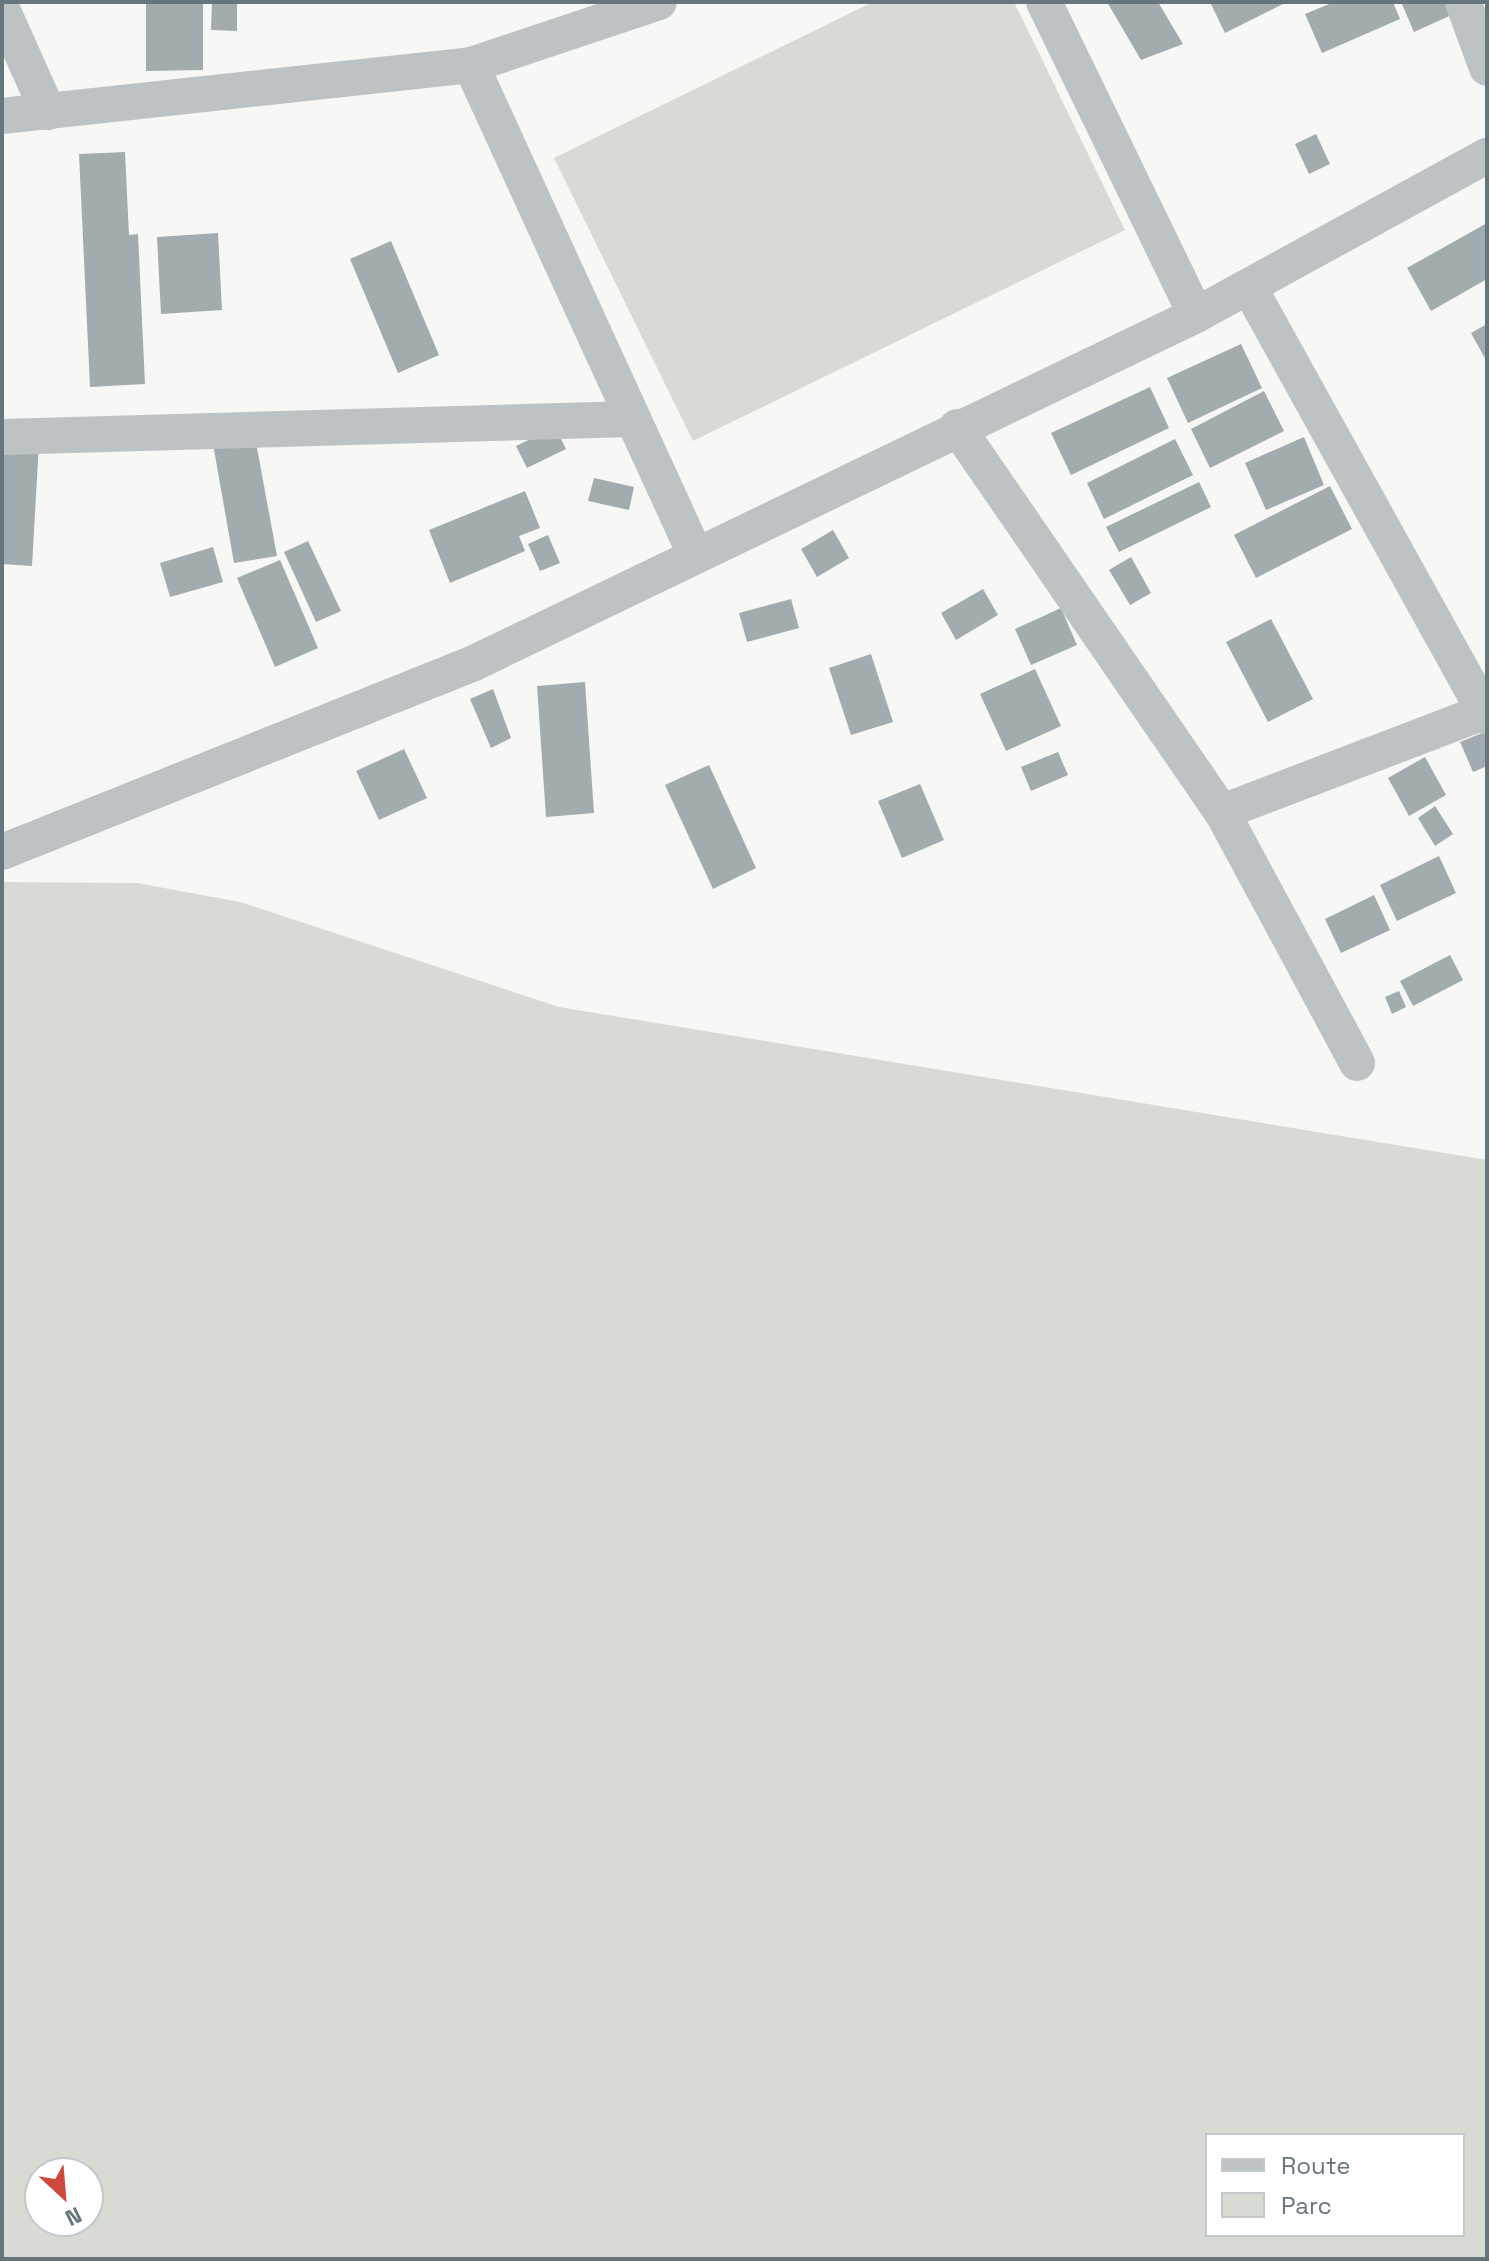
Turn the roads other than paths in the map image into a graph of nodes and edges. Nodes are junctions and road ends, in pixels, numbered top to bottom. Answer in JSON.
{"nodes":[{"id":1,"x":659,"y":2,"type":"edge"},
{"id":2,"x":1044,"y":2,"type":"edge"},
{"id":3,"x":1463,"y":2,"type":"edge"},
{"id":4,"x":2,"y":9,"type":"edge"},
{"id":5,"x":471,"y":65,"type":"junction"},
{"id":6,"x":1487,"y":68,"type":"edge"},
{"id":7,"x":48,"y":112,"type":"junction"},
{"id":8,"x":2,"y":116,"type":"edge"},
{"id":9,"x":1487,"y":156,"type":"edge"},
{"id":10,"x":1249,"y":287,"type":"junction"},
{"id":11,"x":1196,"y":315,"type":"junction"},
{"id":12,"x":631,"y":419,"type":"junction"},
{"id":13,"x":957,"y":427,"type":"junction"},
{"id":14,"x":2,"y":437,"type":"edge"},
{"id":15,"x":696,"y":556,"type":"junction"},
{"id":16,"x":1486,"y":714,"type":"edge"},
{"id":17,"x":1222,"y":812,"type":"junction"},
{"id":18,"x":2,"y":852,"type":"edge"},
{"id":19,"x":1357,"y":1063,"type":"dead end"}],
"edges":[{"from":1,"to":5,"type":"street"},
{"from":2,"to":11,"type":"street"},
{"from":3,"to":6,"type":"street"},
{"from":4,"to":7,"type":"street"},
{"from":5,"to":7,"type":"street"},
{"from":5,"to":12,"type":"street"},
{"from":7,"to":8,"type":"street"},
{"from":9,"to":10,"type":"street"},
{"from":10,"to":11,"type":"street"},
{"from":10,"to":16,"type":"street"},
{"from":11,"to":13,"type":"street"},
{"from":12,"to":14,"type":"street"},
{"from":12,"to":15,"type":"street"},
{"from":13,"to":15,"type":"street"},
{"from":13,"to":17,"type":"street"},
{"from":15,"to":18,"type":"street"},
{"from":16,"to":17,"type":"street"},
{"from":17,"to":19,"type":"street"}]}
